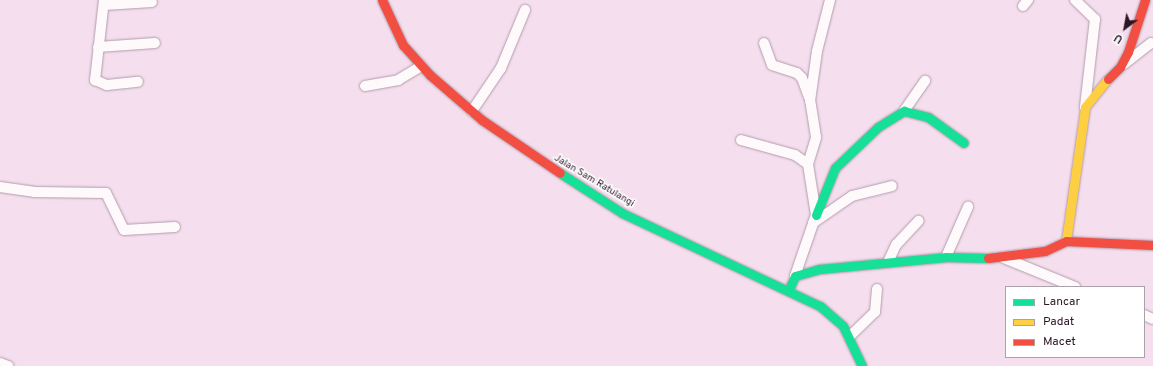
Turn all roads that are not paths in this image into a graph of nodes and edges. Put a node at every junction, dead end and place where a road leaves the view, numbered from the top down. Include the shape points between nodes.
1 (382, 0) edge
2 (830, 0) edge
3 (1145, 0) edge
4 (1079, 1) edge
5 (104, 2) edge
6 (152, 2) dead end
7 (525, 10) dead end
8 (155, 43) dead end
9 (764, 43) dead end
10 (1151, 43) dead end
11 (98, 46) junction
12 (421, 66) junction
13 (1120, 67) junction
14 (925, 80) dead end
15 (138, 82) dead end
16 (365, 86) dead end
17 (810, 101) junction
18 (1085, 107) junction
19 (472, 111) junction
20 (904, 111) junction
21 (741, 140) dead end
22 (964, 143) dead end
23 (808, 164) junction
24 (892, 186) dead end
25 (0, 187) edge
26 (968, 206) dead end
27 (814, 219) junction
28 (918, 221) dead end
29 (175, 227) dead end
30 (1066, 241) junction
31 (1153, 245) edge
32 (946, 257) junction
33 (1004, 258) junction
34 (888, 262) junction
35 (795, 276) junction
36 (1073, 286) edge
37 (789, 289) junction
38 (877, 289) dead end
39 (849, 337) junction
40 (0, 363) edge
41 (8, 366) edge
42 (862, 366) edge

1 - 12 street, Jalan Sam Ratulangi via 403,45
2 - 17 street via 817,51
3 - 13 street via 1132,44
4 - 18 street via 1095,19
5 - 6 street
5 - 11 street
7 - 19 street via 501,68
8 - 11 street
9 - 17 street via 772,65 788,69 802,78
10 - 13 street
11 - 15 street via 94,74 98,82 115,85
12 - 16 street via 398,80
12 - 19 street, Jalan Sam Ratulangi
13 - 18 street via 1100,86
14 - 20 street
17 - 23 street via 816,137
18 - 30 street
19 - 37 street, Jalan Sam Ratulangi via 520,148 622,213
20 - 22 street via 928,117
20 - 27 street via 878,127 835,168
21 - 23 street via 795,155
23 - 27 street
24 - 27 street via 852,196
25 - 29 street via 34,192 106,193 124,230
26 - 32 street
27 - 35 street
28 - 34 street via 896,245
30 - 31 street
30 - 33 street via 1045,251
32 - 33 street
32 - 34 street
33 - 36 street
34 - 35 street via 820,269
35 - 37 street
37 - 39 street, Jalan Sam Ratulangi via 833,315
38 - 39 street via 875,312
39 - 42 street, Jalan Sam Ratulangi
40 - 41 street

